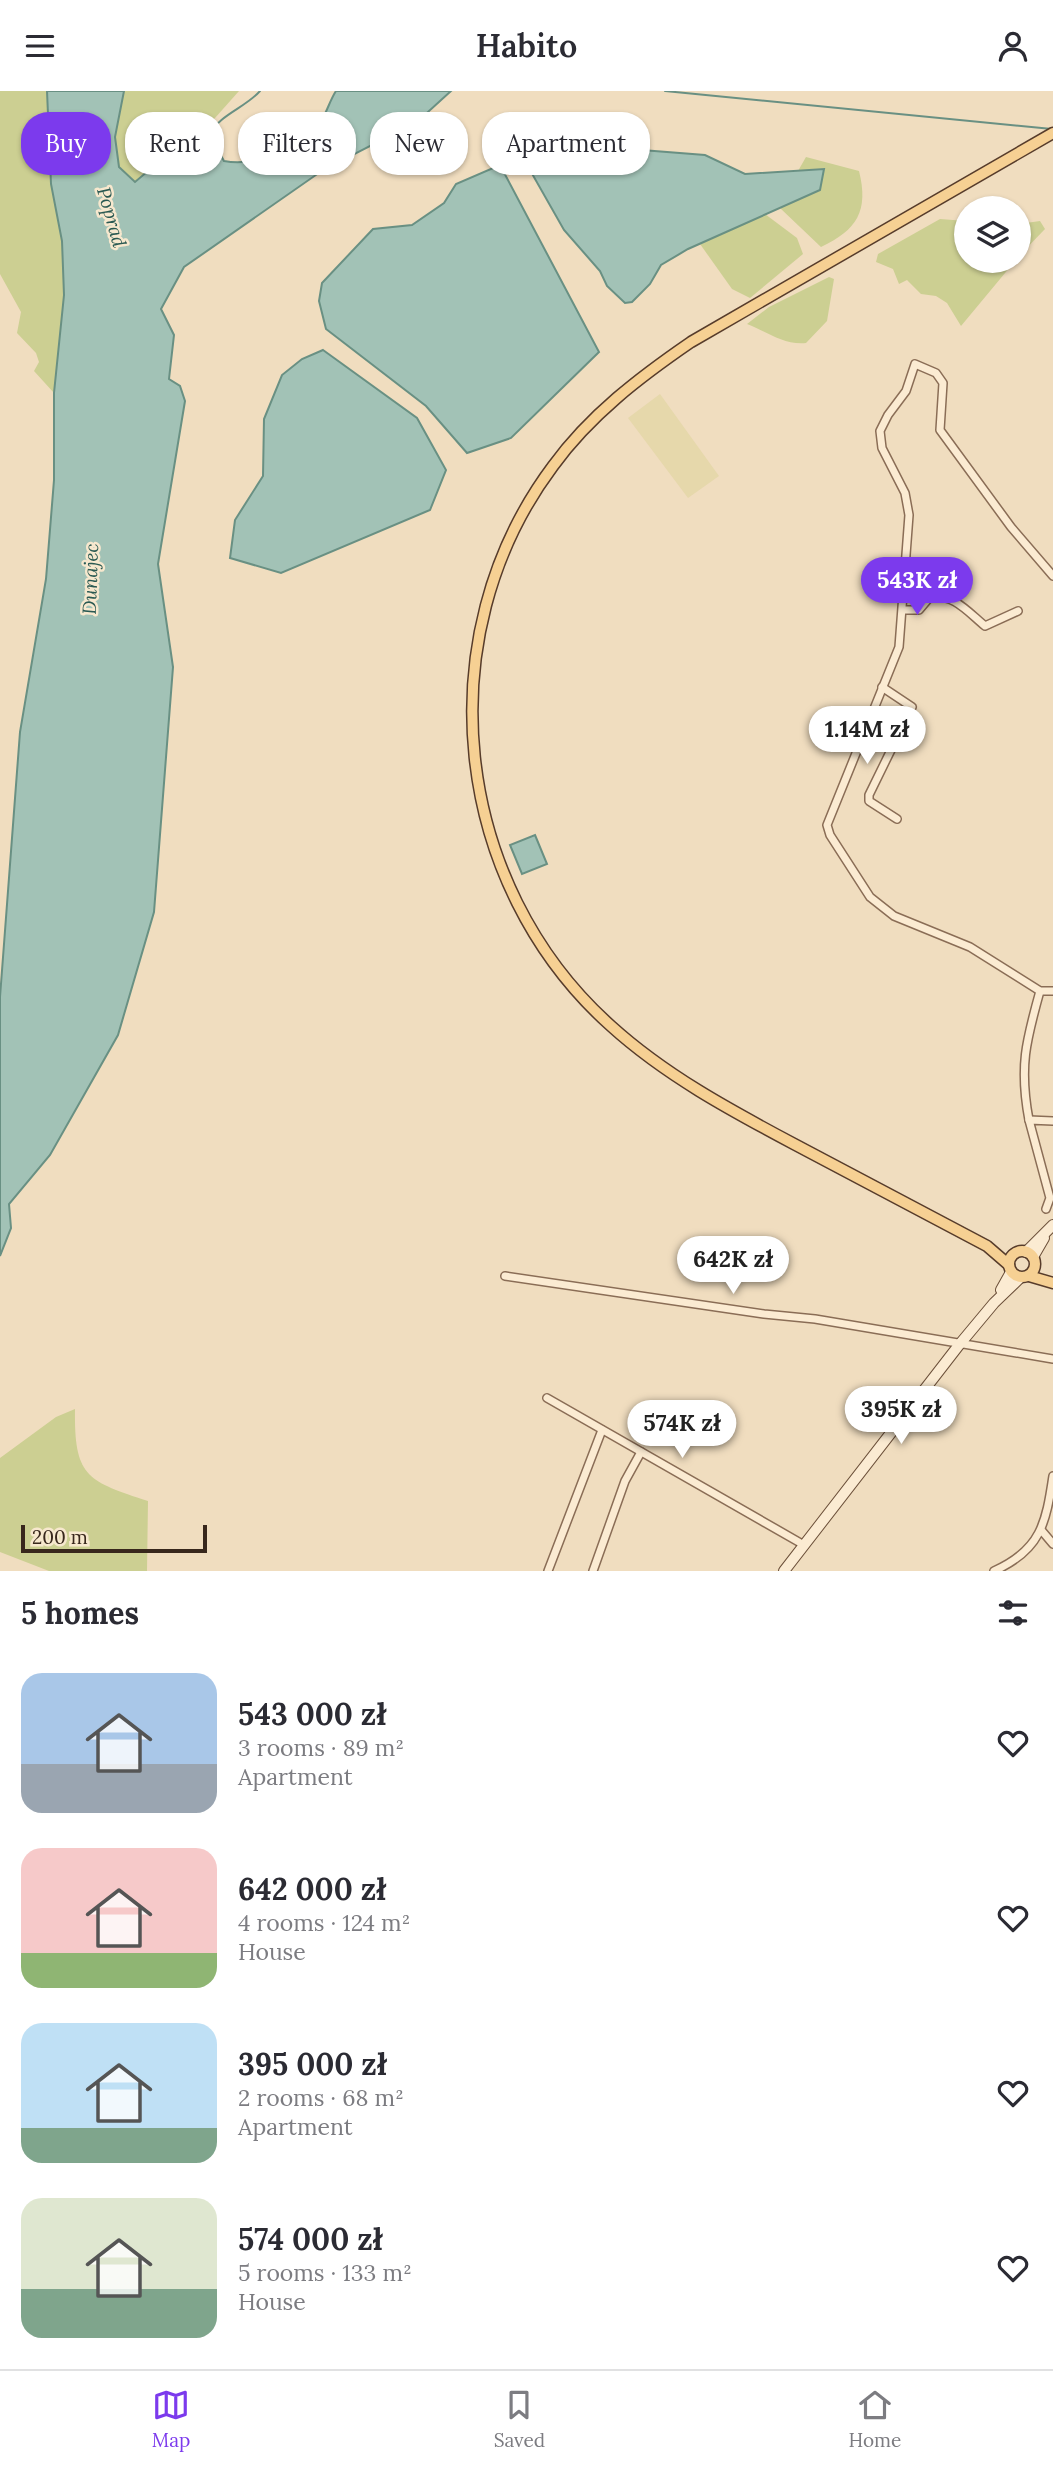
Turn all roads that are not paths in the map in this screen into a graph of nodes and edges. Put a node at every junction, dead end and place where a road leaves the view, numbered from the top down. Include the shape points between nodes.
1 (1053, 133) edge
2 (1053, 576) edge
3 (904, 610) junction
4 (1018, 611) dead end
5 (882, 687) junction
6 (897, 819) dead end
7 (1040, 991) junction
8 (1053, 991) edge
9 (1029, 1120) junction
10 (1053, 1121) edge
11 (1046, 1209) dead end
12 (1053, 1225) edge
13 (987, 1246) junction
14 (1014, 1254) junction
15 (1032, 1258) junction
16 (1017, 1272) junction
17 (505, 1276) dead end
18 (1053, 1282) edge
19 (959, 1345) junction
20 (1053, 1359) edge
21 (547, 1398) dead end
22 (602, 1430) junction
23 (640, 1452) junction
24 (1053, 1476) edge
25 (1042, 1531) junction
26 (1053, 1544) edge
27 (804, 1545) junction
28 (548, 1571) edge
29 (593, 1571) edge
30 (784, 1571) edge
31 (994, 1571) edge

1 - 13 main road via 714,327 635,382 584,428 552,466 512,534 485,605 471,699 477,786 498,862 539,942 586,1003 639,1049 707,1096
2 - 3 street via 940,430 943,383 936,373 915,364 906,391 880,431 882,448 905,493 909,515
3 - 4 street via 919,610 930,597 941,595 985,626
3 - 5 street via 899,647
5 - 6 street via 912,707 869,795 869,801
5 - 7 street via 827,825 830,835 870,897 894,916 970,947
7 - 8 street
7 - 9 street via 1025,1044 1022,1083
9 - 10 street
9 - 11 street via 1050,1198
12 - 15 street
13 - 14 main road
13 - 16 main road
14 - 15 main road
14 - 16 main road
15 - 16 main road
15 - 18 main road
16 - 18 main road
16 - 19 street
17 - 19 street via 815,1319
19 - 20 street
19 - 27 street
21 - 22 street
22 - 23 street
22 - 28 street
23 - 27 street
23 - 29 street
24 - 25 street
25 - 26 street
25 - 31 street via 1020,1557
27 - 30 street

